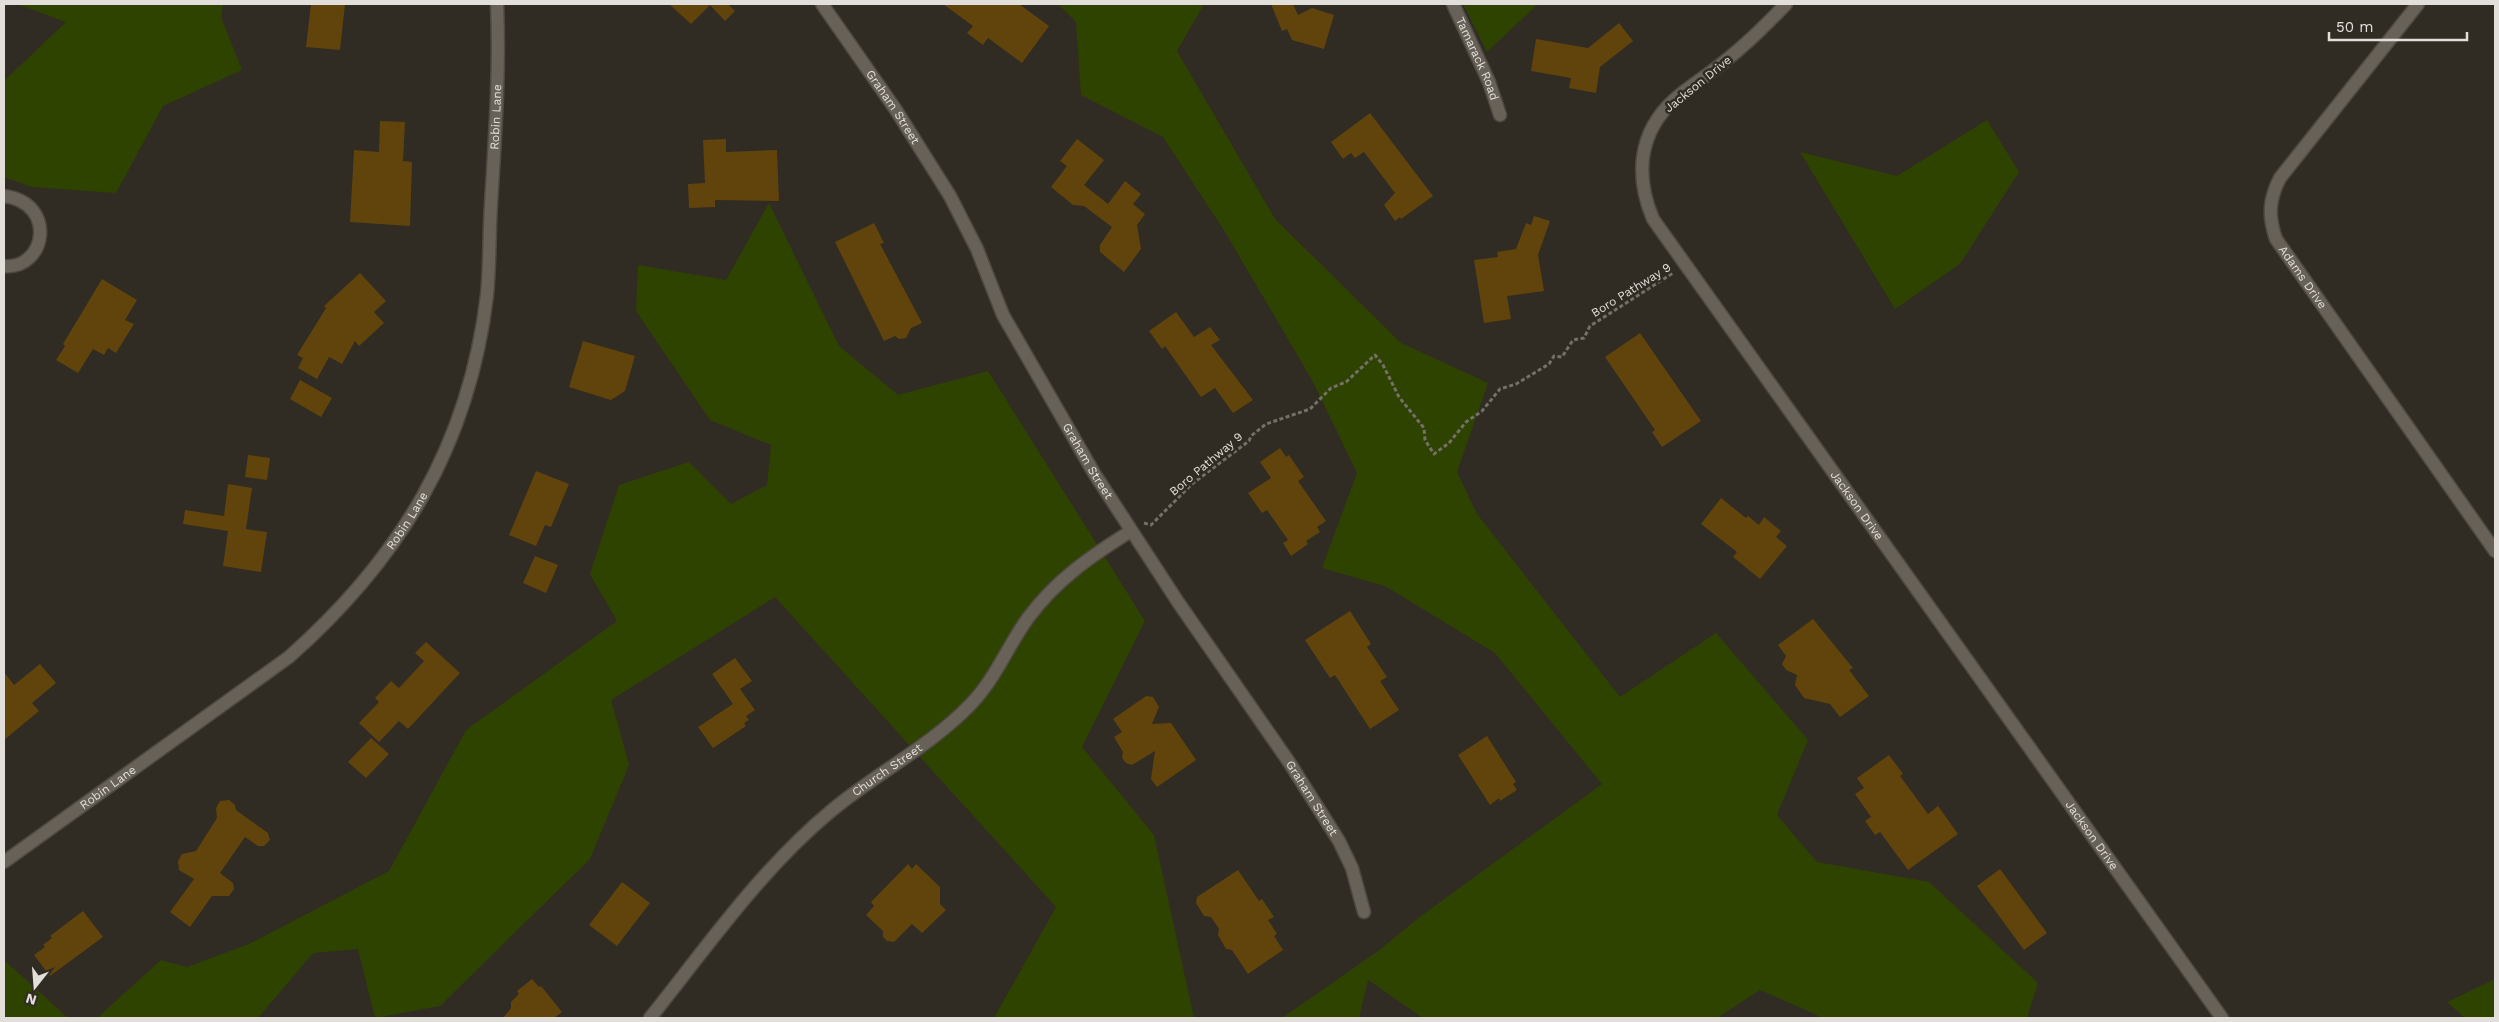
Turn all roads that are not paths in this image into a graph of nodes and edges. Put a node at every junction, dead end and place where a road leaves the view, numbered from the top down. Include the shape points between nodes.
1 (497, 4) edge
2 (822, 4) edge
3 (1453, 4) edge
4 (1786, 4) edge
5 (2418, 4) edge
6 (1500, 115) dead end
7 (4, 196) edge
8 (4, 266) edge
9 (1131, 532) junction
10 (2495, 551) edge
11 (4, 862) edge
12 (1364, 912) dead end
13 (650, 1018) edge
14 (2222, 1018) edge

1 - 11 street, Robin Lane via 490,255 480,340 454,430 412,515 357,591 289,657
2 - 9 street, Graham Street via 896,110 950,196 977,249 1008,323
3 - 6 street, Tamarack Road via 1489,82
4 - 14 street, Jackson Drive via 1726,61 1674,100 1659,116 1649,134 1642,163 1645,199 1654,219
5 - 10 street, Adams Drive via 2280,178 2272,192 2270,223 2276,239
7 - 8 street via 26,203 35,212 40,223 40,235 30,257 20,264
9 - 12 street, Graham Street via 1289,762 1339,841 1352,868
9 - 13 street, Church Street via 1083,560 1049,592 1027,619 990,682 942,731 831,811 794,844 760,880

